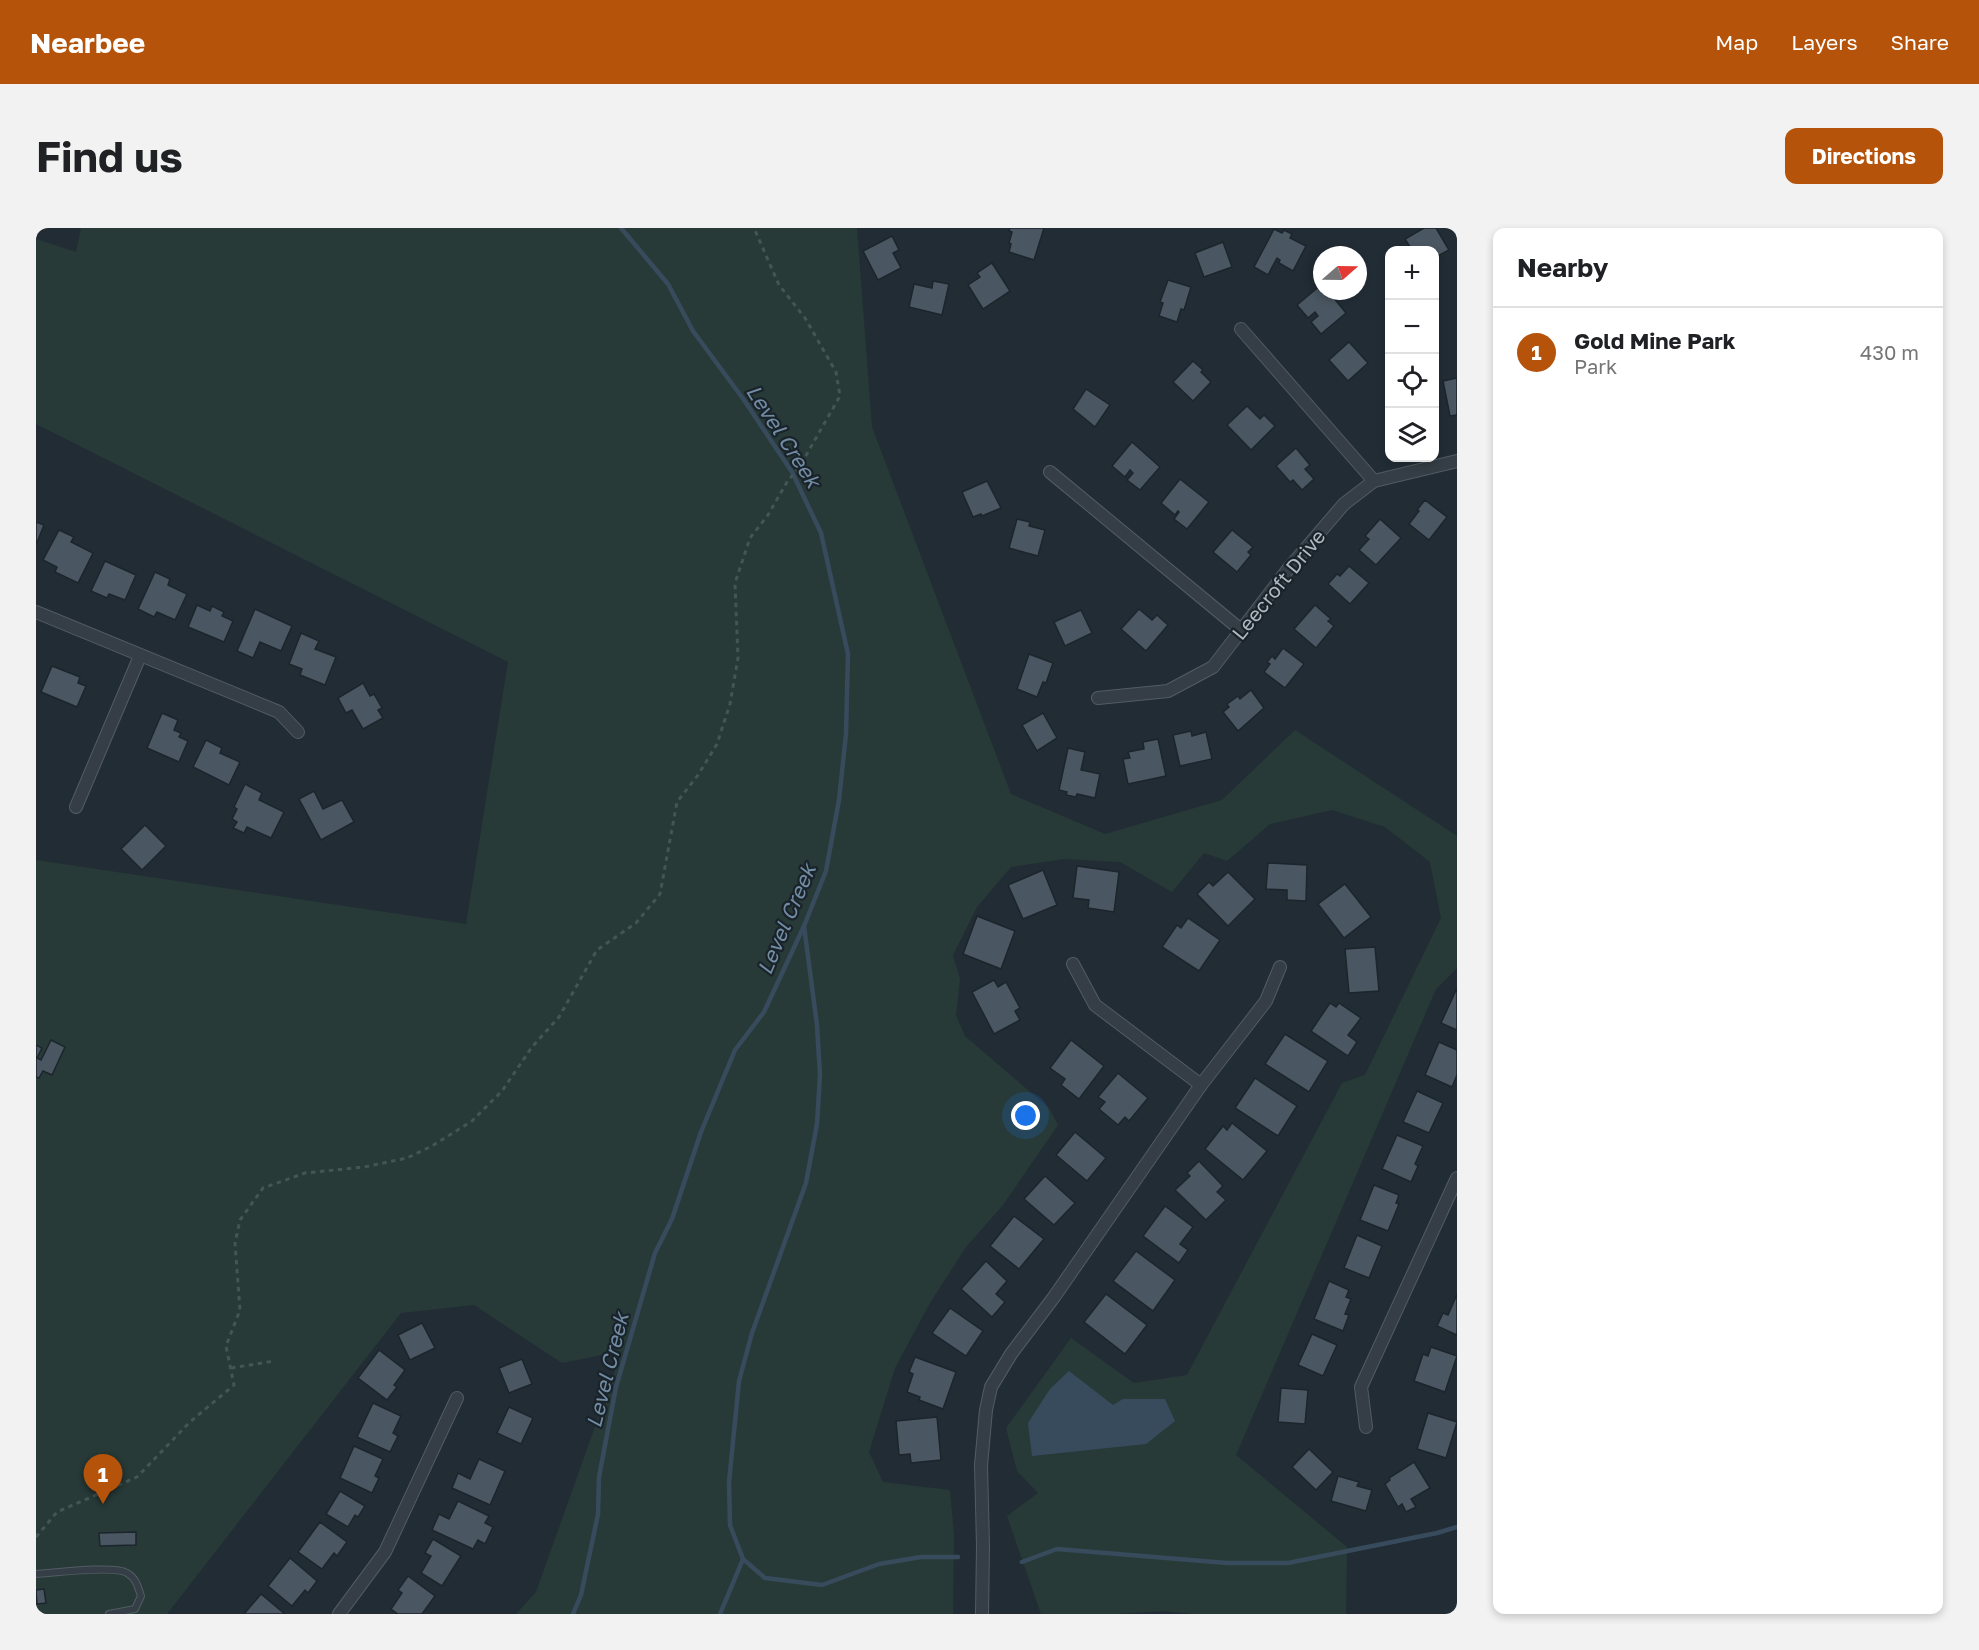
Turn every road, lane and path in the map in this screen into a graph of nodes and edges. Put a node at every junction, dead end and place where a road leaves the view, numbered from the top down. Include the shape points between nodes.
1 (754, 228) edge
2 (1241, 329) dead end
3 (1457, 461) edge
4 (1050, 472) dead end
5 (1374, 481) junction
6 (36, 612) edge
7 (1241, 630) junction
8 (140, 656) junction
9 (1098, 698) dead end
10 (298, 732) dead end
11 (76, 807) dead end
12 (1073, 964) dead end
13 (1280, 967) dead end
14 (1201, 1085) junction
15 (1457, 1178) edge
16 (275, 1361) dead end
17 (231, 1368) junction
18 (457, 1398) dead end
19 (1366, 1427) dead end
20 (36, 1537) edge
21 (36, 1574) edge
22 (109, 1614) edge
23 (339, 1614) edge
24 (982, 1614) edge

1 - 17 path via 779,285 806,318 836,372 840,396 800,466 750,538 735,583 738,658 730,704 717,744 677,802 660,894 636,923 597,950 560,1017 532,1047 502,1091 472,1121 407,1158 306,1173 262,1188 240,1220 235,1243 240,1310 226,1346
2 - 5 street
3 - 5 street, Leecroft Drive
4 - 7 street
5 - 7 street, Leecroft Drive via 1344,504
6 - 8 street
7 - 9 street, Leecroft Drive via 1213,667 1168,691
8 - 10 street via 279,712
8 - 11 street
12 - 14 street via 1095,1005
13 - 14 street via 1266,1001
14 - 24 street via 991,1387 981,1465
15 - 19 street via 1362,1387
16 - 17 path
17 - 20 path via 234,1385 190,1422 137,1477 57,1512
18 - 23 street via 385,1552
21 - 22 lane via 125,1571 136,1580 141,1596 135,1609

